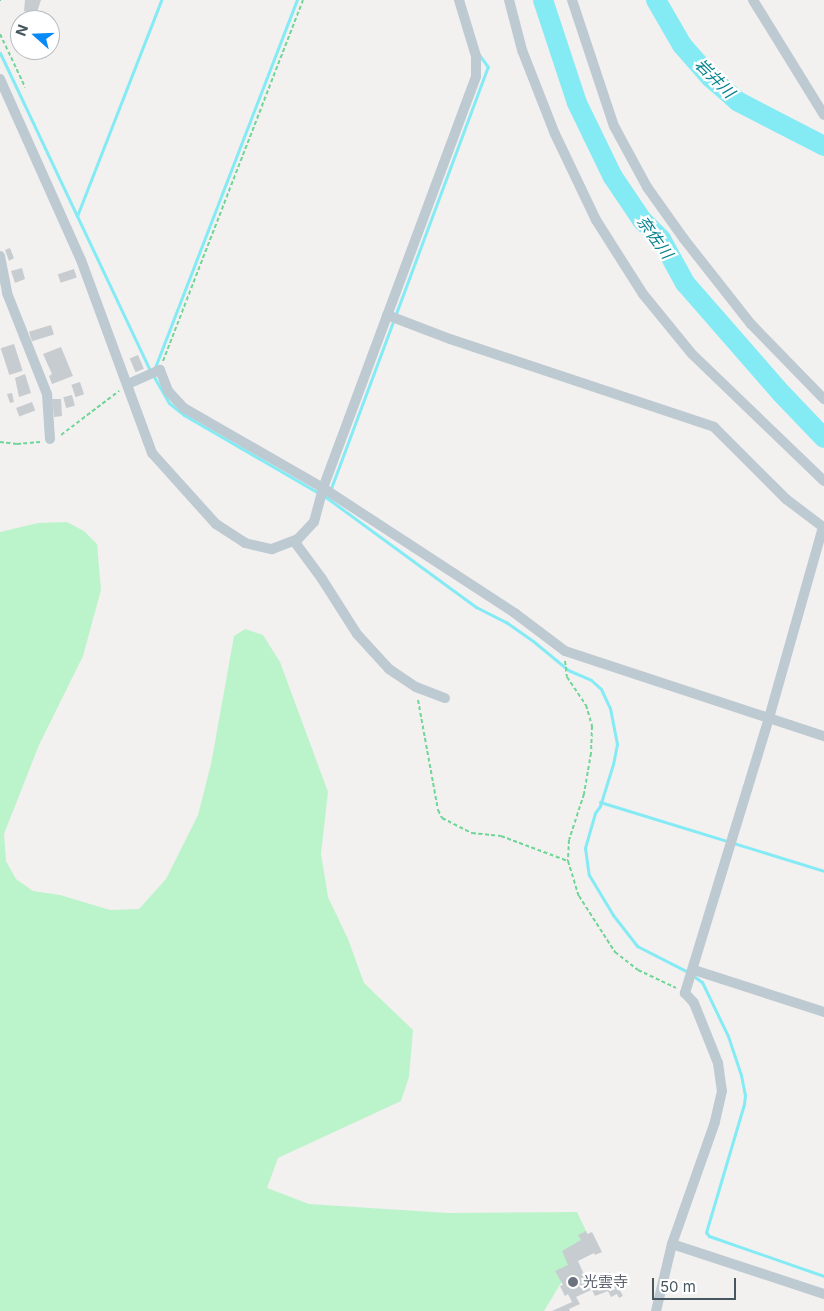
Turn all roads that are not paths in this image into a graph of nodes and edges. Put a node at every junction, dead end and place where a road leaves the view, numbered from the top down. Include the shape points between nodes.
1 (459, 0) edge
2 (509, 0) edge
3 (572, 0) edge
4 (753, 0) edge
5 (0, 79) edge
6 (824, 115) edge
7 (0, 256) edge
8 (387, 315) junction
9 (128, 384) junction
10 (824, 399) edge
11 (50, 439) road end
12 (824, 481) edge
13 (323, 488) junction
14 (294, 541) junction
15 (445, 698) dead end
16 (769, 718) junction
17 (824, 736) edge
18 (694, 970) junction
19 (824, 1012) edge
20 (672, 1244) junction
21 (824, 1294) edge
22 (656, 1311) edge

1 - 8 street via 476,56 476,76
2 - 12 street via 522,50 555,134 596,220 642,294 692,354
3 - 10 street via 614,126 647,187 746,318
4 - 6 street
5 - 9 street via 81,260
7 - 11 street via 6,293 47,394
8 - 13 street
8 - 16 street via 714,427 786,500 823,527
9 - 13 street via 160,370 168,391 184,408
9 - 14 street via 152,453 216,524 245,543 260,547 272,549
13 - 14 street via 314,522
13 - 16 street via 516,614 565,651
14 - 15 street via 357,634 389,669 416,687
16 - 17 street
16 - 18 street
18 - 19 street
18 - 20 street via 685,993 694,1003 718,1062 722,1090 715,1122
20 - 21 street
20 - 22 street

